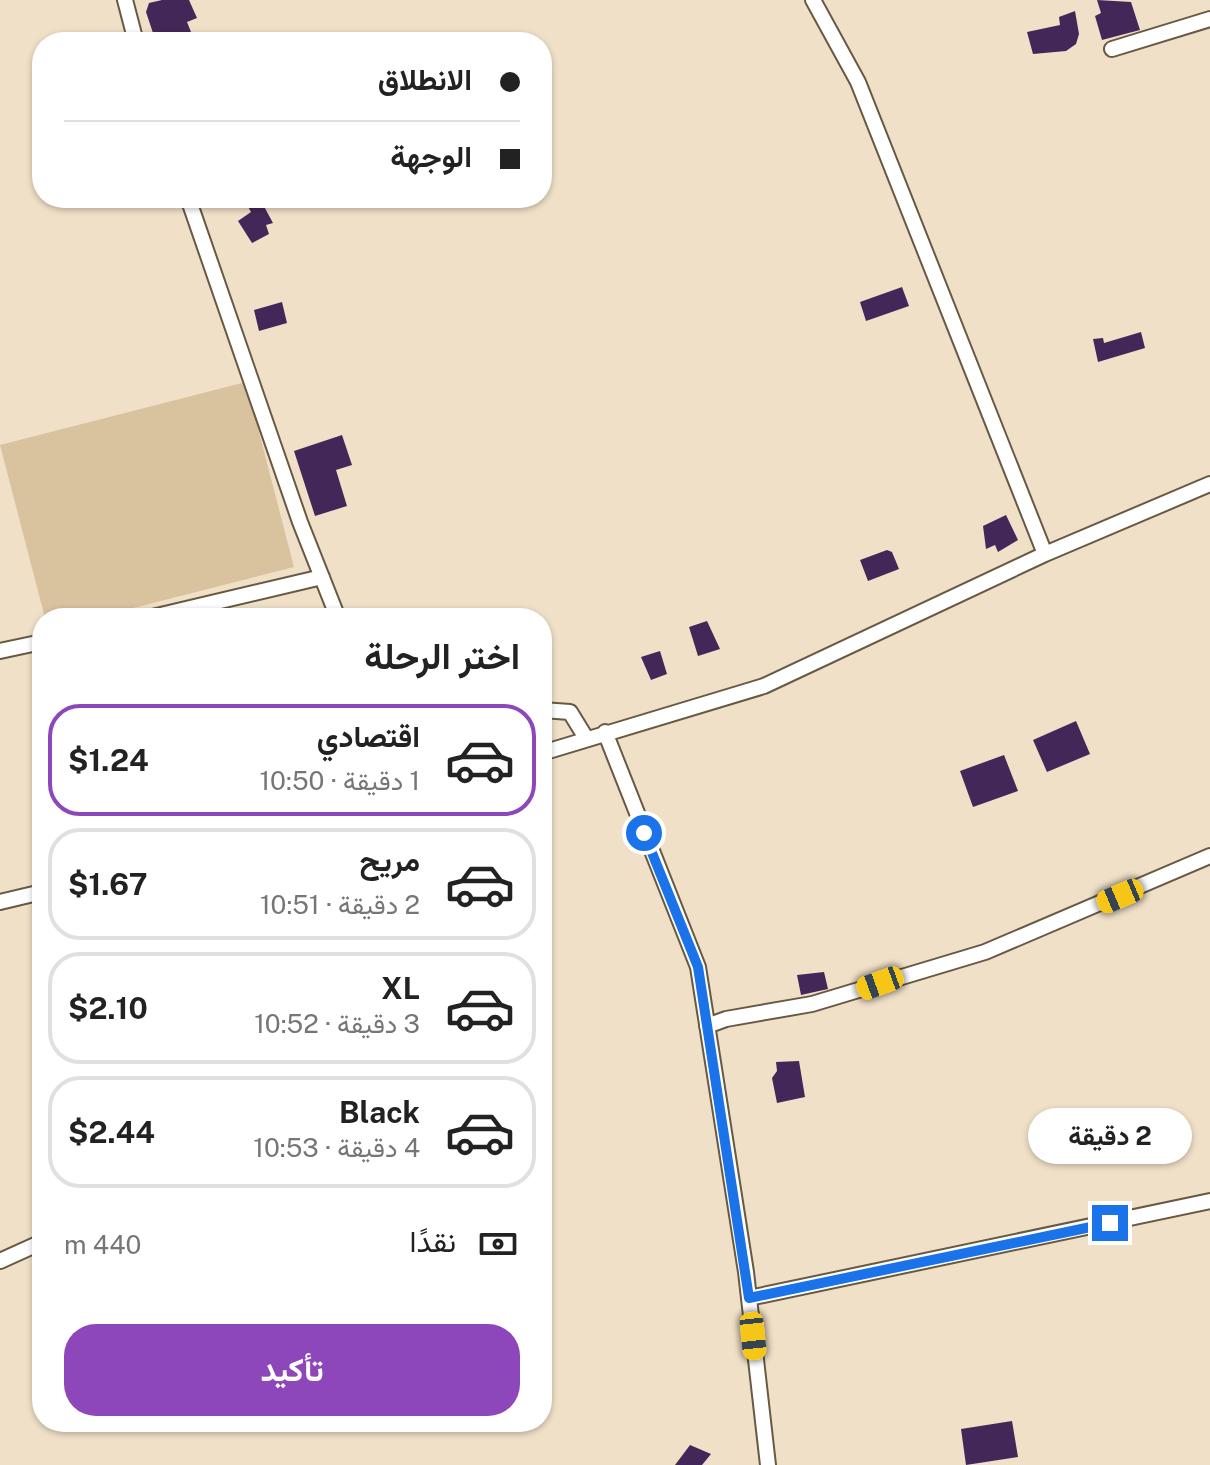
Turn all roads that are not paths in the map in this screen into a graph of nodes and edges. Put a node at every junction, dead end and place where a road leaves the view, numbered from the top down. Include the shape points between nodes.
1 (125, 0) edge
2 (813, 0) edge
3 (1210, 19) edge
4 (133, 32) edge
5 (1112, 49) dead end
6 (192, 208) edge
7 (1210, 484) edge
8 (1045, 554) junction
9 (322, 577) junction
10 (190, 608) edge
11 (334, 608) edge
12 (32, 644) edge
13 (0, 651) edge
14 (552, 711) edge
15 (605, 732) junction
16 (586, 738) junction
17 (552, 750) edge
18 (1210, 856) edge
19 (32, 894) edge
20 (0, 902) edge
21 (707, 1026) junction
22 (1210, 1201) edge
23 (32, 1247) edge
24 (0, 1261) edge
25 (749, 1298) junction
26 (768, 1465) edge

1 - 4 street
2 - 8 street via 858,82
3 - 5 street
6 - 9 street
7 - 8 street
8 - 15 street via 764,686
9 - 10 street
9 - 11 street
12 - 13 street
14 - 16 street via 570,712
15 - 16 street
15 - 21 street via 692,946
16 - 17 street
18 - 21 street via 985,952 812,1004
19 - 20 street
21 - 25 street
22 - 25 street
23 - 24 street
25 - 26 street

